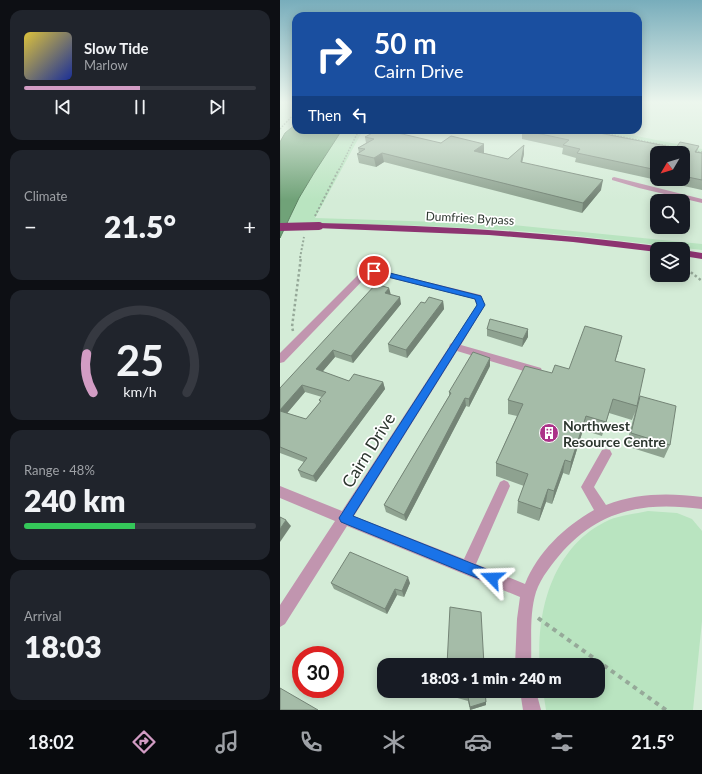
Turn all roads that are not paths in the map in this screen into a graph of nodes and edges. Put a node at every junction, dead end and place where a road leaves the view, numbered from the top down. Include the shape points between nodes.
1 (614, 179) dead end
2 (702, 201) edge
3 (280, 227) edge
4 (650, 248) edge
5 (690, 254) edge
6 (702, 256) edge
7 (453, 346) junction
8 (280, 359) edge
9 (548, 374) edge
10 (606, 454) dead end
11 (504, 486) dead end
12 (280, 492) edge
13 (702, 503) edge
14 (603, 512) junction
15 (345, 518) junction
16 (467, 568) junction
17 (529, 593) junction
18 (280, 619) edge
19 (523, 658) edge
20 (529, 698) edge
21 (532, 710) edge

1 - 2 street via 641,188
3 - 4 highway, Dumfries Bypass, bridge via 468,230
5 - 6 highway
7 - 8 street, Cairn Drive via 481,305 478,297 374,271 364,274
7 - 9 street
7 - 15 street, Cairn Drive
10 - 14 street via 587,487
11 - 16 street
12 - 15 street
13 - 14 street via 660,499 634,502
14 - 17 street via 583,523 560,543 548,557
15 - 16 street
15 - 18 street, Cairn Drive
16 - 17 street
17 - 19 street
20 - 21 street

